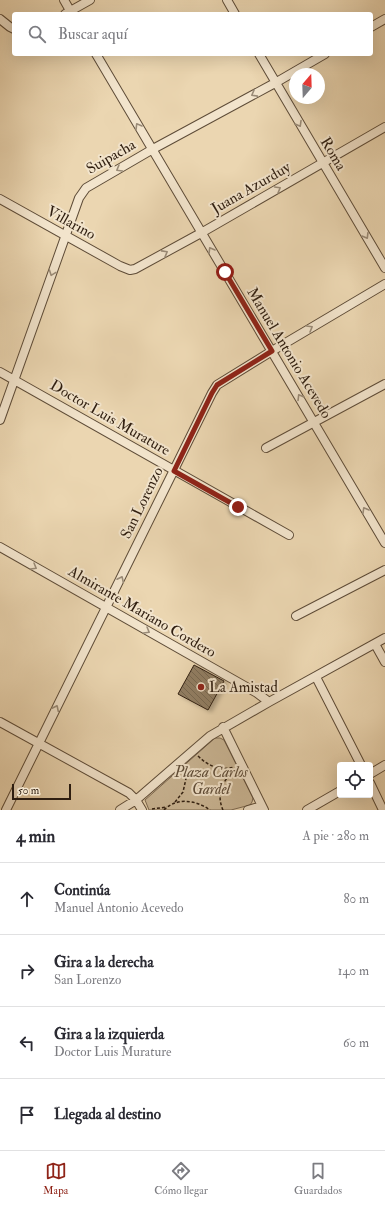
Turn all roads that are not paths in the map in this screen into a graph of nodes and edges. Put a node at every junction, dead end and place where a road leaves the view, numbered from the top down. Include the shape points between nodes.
1 (64, 0) edge
2 (90, 0) edge
3 (227, 0) edge
4 (69, 12) edge
5 (71, 12) edge
6 (234, 12) edge
7 (385, 19) edge
8 (0, 22) edge
9 (373, 26) edge
10 (12, 28) edge
11 (97, 56) edge
12 (260, 56) edge
13 (322, 56) edge
14 (275, 83) junction
15 (385, 127) edge
16 (153, 149) junction
17 (322, 163) junction
18 (0, 199) edge
19 (201, 233) junction
20 (66, 236) junction
21 (385, 268) edge
22 (130, 270) joint
23 (385, 284) edge
24 (272, 351) junction
25 (0, 372) edge
26 (14, 380) junction
27 (385, 384) edge
28 (0, 420) edge
29 (314, 422) junction
30 (266, 448) dead end
31 (174, 471) junction
32 (289, 535) dead end
33 (385, 543) edge
34 (0, 547) edge
35 (385, 570) edge
36 (106, 608) junction
37 (296, 616) dead end
38 (385, 638) edge
39 (375, 644) junction
40 (385, 662) edge
41 (316, 677) junction
42 (269, 702) junction
43 (0, 722) edge
44 (223, 728) junction
45 (39, 743) junction
46 (359, 762) edge
47 (385, 766) edge
48 (373, 772) edge
49 (373, 789) edge
50 (337, 793) edge
51 (136, 800) junction
52 (263, 808) edge
53 (6, 810) edge
54 (120, 810) edge
55 (142, 810) edge
56 (248, 810) edge
57 (307, 810) edge
58 (384, 810) edge

1 - 4 street
2 - 5 street
3 - 6 street
7 - 9 street
8 - 10 street
16 -> 11 street, Manuel Antonio Acevedo
12 - 14 street, Roma
13 - 14 street, Suipacha
14 -> 16 street, Suipacha
14 -> 17 street, Roma
15 - 17 street, Juana Azurduy
16 - 19 street, Manuel Antonio Acevedo
16 -> 20 street, Suipacha via 86,188 79,198
19 -> 17 street, Juana Azurduy
17 -> 21 street, Roma
18 - 20 street, Villarino
22 -> 19 street, Juana Azurduy
24 -> 19 street, Manuel Antonio Acevedo
20 - 22 street, Villarino
20 -> 26 street, Suipacha
24 -> 23 street, San Lorenzo
29 -> 24 street, Manuel Antonio Acevedo
24 - 31 street, San Lorenzo via 217,385
25 - 26 street, Doctor Luis Murature
26 - 28 street, Suipacha
26 - 31 street, Doctor Luis Murature
27 - 29 street
29 - 30 street
33 -> 29 street, Manuel Antonio Acevedo
31 - 32 street, Doctor Luis Murature
36 -> 31 street, San Lorenzo
34 -> 36 street, Almirante Mariano Cordero
35 - 37 street
36 -> 42 street, Almirante Mariano Cordero
45 -> 36 street, San Lorenzo
38 - 39 street
39 - 40 street
39 - 41 street
41 - 42 street
41 - 46 street
42 - 44 street
43 - 45 street
44 - 51 street via 203,741
44 - 52 street
45 - 51 street via 129,793
45 - 53 street, San Lorenzo
47 - 48 street
49 - 58 street
50 - 57 street
51 - 54 street
51 - 55 street
52 - 56 street

